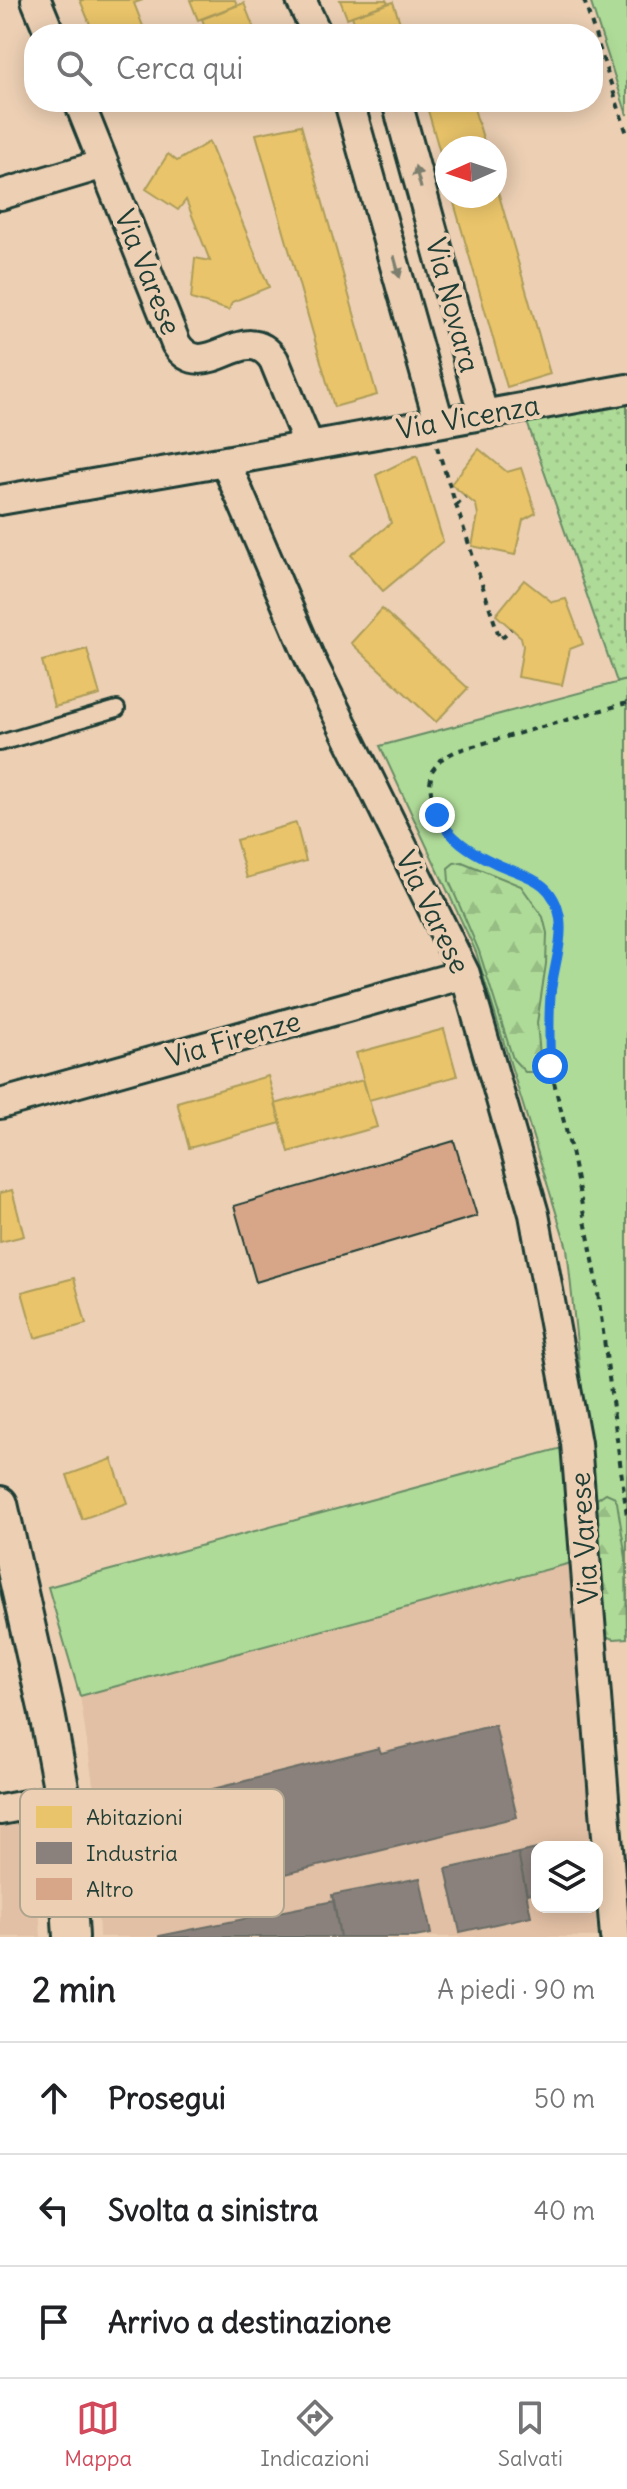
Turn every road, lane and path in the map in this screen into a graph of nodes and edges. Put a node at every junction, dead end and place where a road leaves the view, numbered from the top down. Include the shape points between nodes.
1 (36, 0) edge
2 (301, 0) edge
3 (584, 0) edge
4 (46, 24) edge
5 (312, 24) edge
6 (592, 24) edge
7 (603, 59) edge
8 (83, 112) edge
9 (353, 112) edge
10 (398, 112) edge
11 (627, 134) edge
12 (104, 164) junction
13 (0, 195) edge
14 (627, 389) edge
15 (483, 414) junction
16 (434, 423) junction
17 (309, 446) junction
18 (225, 461) junction
19 (627, 465) edge
20 (627, 472) edge
21 (465, 497) dead end
22 (0, 500) edge
23 (456, 506) junction
24 (511, 629) dead end
25 (627, 703) edge
26 (117, 709) dead end
27 (0, 743) edge
28 (465, 974) junction
29 (0, 1104) edge
30 (0, 1504) edge
31 (627, 1516) edge
32 (61, 1789) edge
33 (20, 1806) edge
34 (0, 1810) edge
35 (70, 1917) edge
36 (71, 1937) edge
37 (615, 1937) edge

1 - 4 street
2 - 5 street
3 - 6 path
7 - 11 path
8 - 12 street, Via Varese
9 -> 16 street, Via Novara
15 -> 10 street, Via Novara
12 - 13 street
12 - 17 street, Via Varese via 176,344 200,360 250,344 268,352
14 - 15 street, Via Vicenza
15 - 16 street, Via Vicenza
16 - 17 street, Via Vicenza
16 - 23 path
17 - 18 street
18 - 22 street
18 - 28 street, Via Varese via 311,661
19 - 20 path
21 - 23 path
23 - 24 path via 500,639
25 - 31 path via 456,751 440,760 430,784 437,815 452,837 497,864 527,874 557,904 561,938 551,992 550,1066 595,1270
26 - 27 lane
28 - 29 street, Via Firenze
28 - 37 street, Via Varese via 534,1214 576,1443
30 - 32 street
33 - 34 street
35 - 36 street

